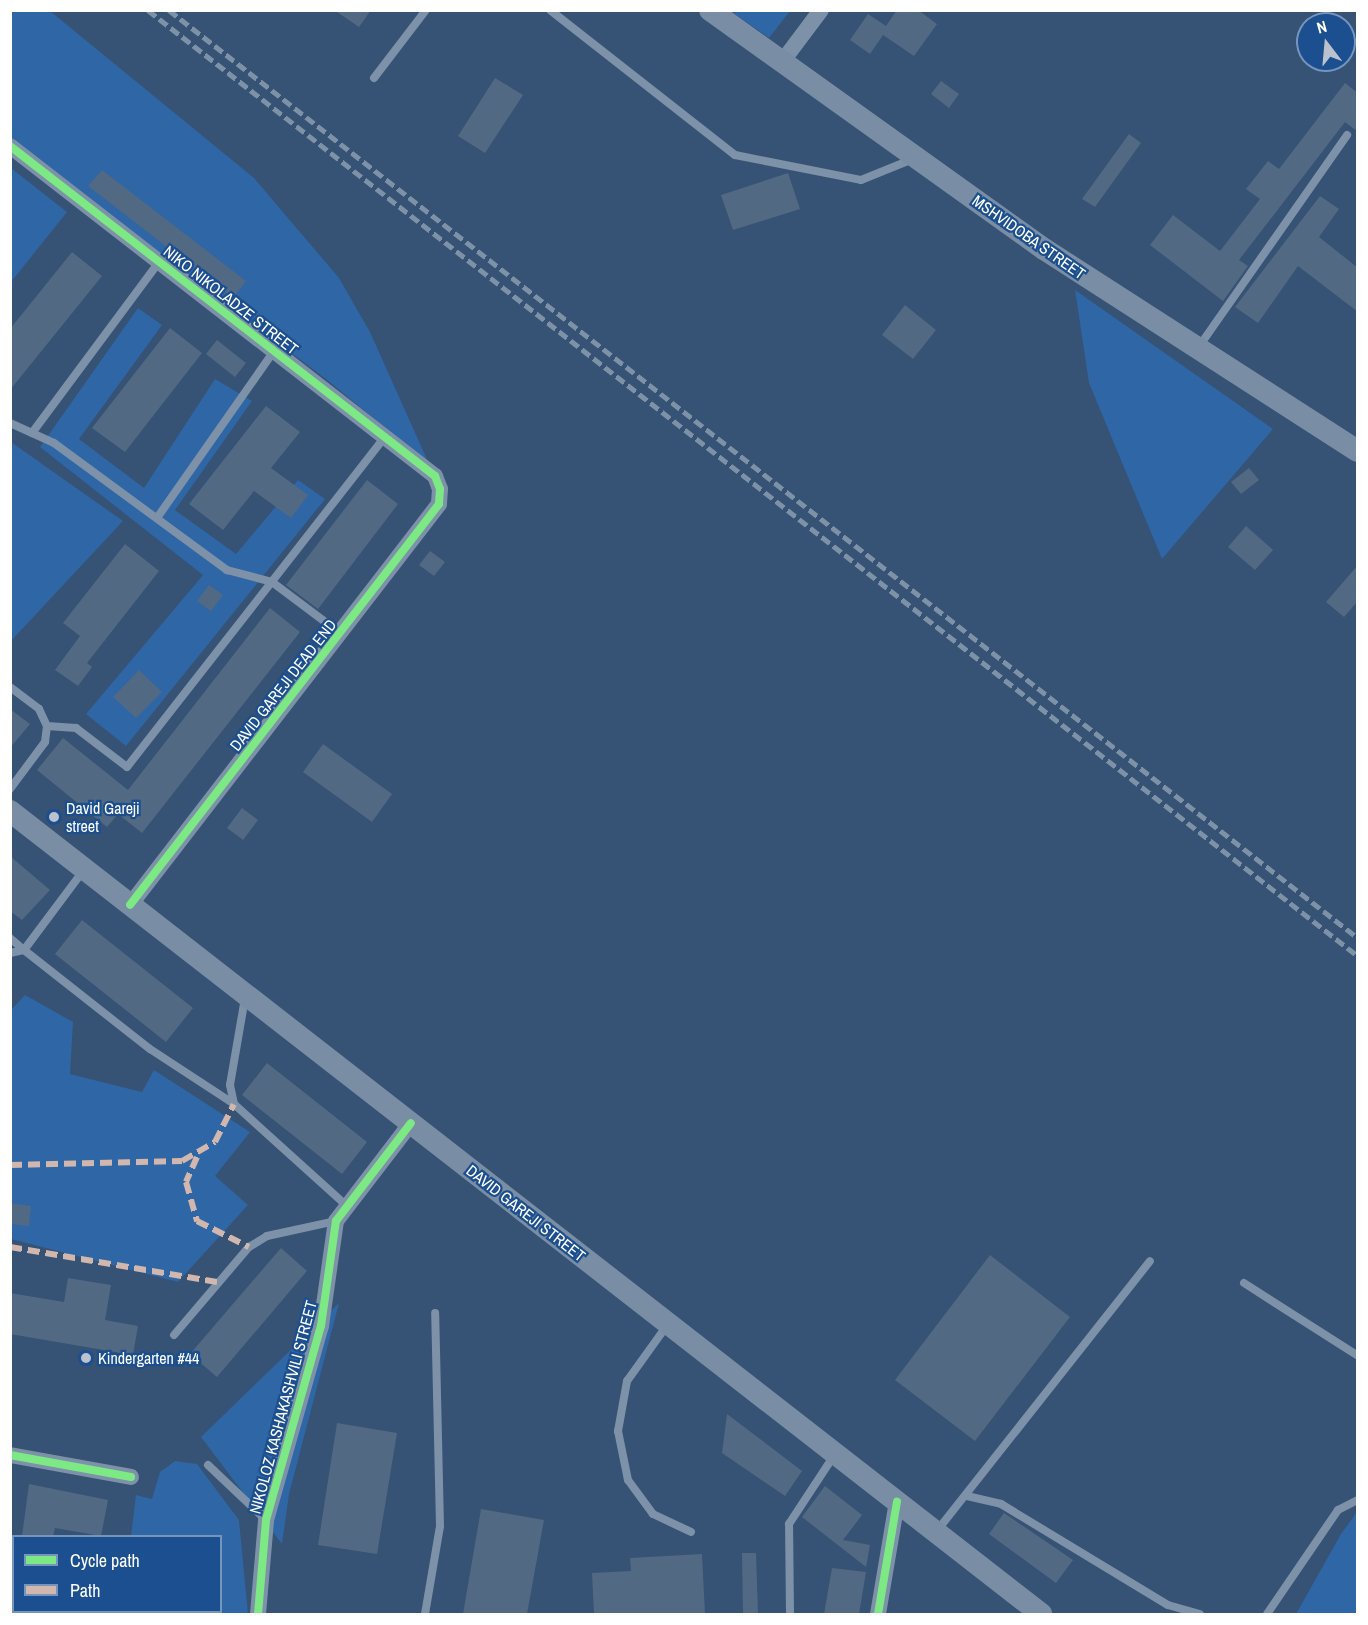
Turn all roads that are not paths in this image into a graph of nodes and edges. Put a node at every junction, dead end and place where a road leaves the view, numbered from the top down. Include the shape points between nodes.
1 (426, 10) edge
2 (550, 10) edge
3 (710, 10) edge
4 (821, 10) edge
5 (782, 62) junction
6 (374, 78) dead end
7 (1347, 135) dead end
8 (10, 146) edge
9 (916, 157) junction
10 (159, 262) junction
11 (1198, 349) junction
12 (274, 351) junction
13 (10, 423) edge
14 (32, 433) junction
15 (385, 437) junction
16 (1358, 450) edge
17 (435, 476) joint
18 (157, 518) junction
19 (272, 582) junction
20 (340, 633) junction
21 (10, 687) edge
22 (47, 726) junction
23 (10, 789) edge
24 (10, 811) edge
25 (84, 869) junction
26 (130, 905) junction
27 (10, 938) edge
28 (24, 950) junction
29 (10, 953) edge
30 (245, 994) junction
31 (234, 1104) junction
32 (411, 1123) junction
33 (347, 1206) junction
34 (336, 1221) junction
35 (1150, 1261) dead end
36 (1244, 1283) dead end
37 (435, 1313) dead end
38 (668, 1324) junction
39 (174, 1335) dead end
40 (1358, 1356) edge
41 (835, 1454) junction
42 (11, 1456) edge
43 (208, 1465) dead end
44 (131, 1477) dead end
45 (967, 1496) junction
46 (1358, 1500) edge
47 (897, 1502) junction
48 (266, 1520) junction
49 (691, 1532) dead end
50 (935, 1532) junction
51 (258, 1614) edge
52 (425, 1614) edge
53 (790, 1614) edge
54 (878, 1614) edge
55 (1041, 1614) edge
56 (1200, 1614) edge
57 (1267, 1614) edge

1 - 6 lane
2 - 9 lane via 735,155 861,180
3 - 5 main road, MSHVIDOBA STREET
4 - 5 street
5 - 9 main road, MSHVIDOBA STREET
7 - 11 lane
8 - 10 street, NIKO NIKOLADZE STREET
9 - 11 main road, MSHVIDOBA STREET
10 - 12 street, NIKO NIKOLADZE STREET
10 - 14 lane
11 - 16 main road, MSHVIDOBA STREET
12 - 15 street, NIKO NIKOLADZE STREET
12 - 18 lane
13 - 14 lane
14 - 18 lane via 54,443
15 - 17 street, NIKO NIKOLADZE STREET
15 - 19 lane
17 - 20 street, DAVID GAREJI DEAD END via 439,504
18 - 19 lane via 227,570
19 - 20 lane
19 - 22 lane via 127,767 76,728
20 - 26 street, DAVID GAREJI DEAD END
21 - 22 lane via 39,709
22 - 23 lane via 45,742
24 - 25 main road, DAVID GAREJI STREET
25 - 26 main road, DAVID GAREJI STREET
25 - 28 lane
26 - 30 main road, DAVID GAREJI STREET
27 - 28 lane
28 - 29 lane
28 - 31 lane via 150,1049
30 - 31 lane via 230,1085
30 - 32 main road, DAVID GAREJI STREET
31 - 33 lane
32 - 33 street, NIKOLOZ KASHAKASHVILI STREET
32 - 38 main road, DAVID GAREJI STREET
33 - 34 street, NIKOLOZ KASHAKASHVILI STREET
34 - 39 lane via 267,1236 249,1247
34 - 48 street, NIKOLOZ KASHAKASHVILI STREET via 321,1326
35 - 45 lane
36 - 40 lane
37 - 52 lane via 440,1526
38 - 41 main road, DAVID GAREJI STREET
38 - 49 lane via 627,1381 618,1431 628,1480 653,1514
41 - 47 main road, DAVID GAREJI STREET
41 - 53 lane via 789,1524
42 - 44 street
43 - 48 lane
45 - 50 lane
45 - 56 lane via 1001,1504 1168,1605
46 - 57 lane via 1338,1510
47 - 50 main road, DAVID GAREJI STREET
47 - 54 street
48 - 51 street, NIKOLOZ KASHAKASHVILI STREET
50 - 55 main road, DAVID GAREJI STREET

